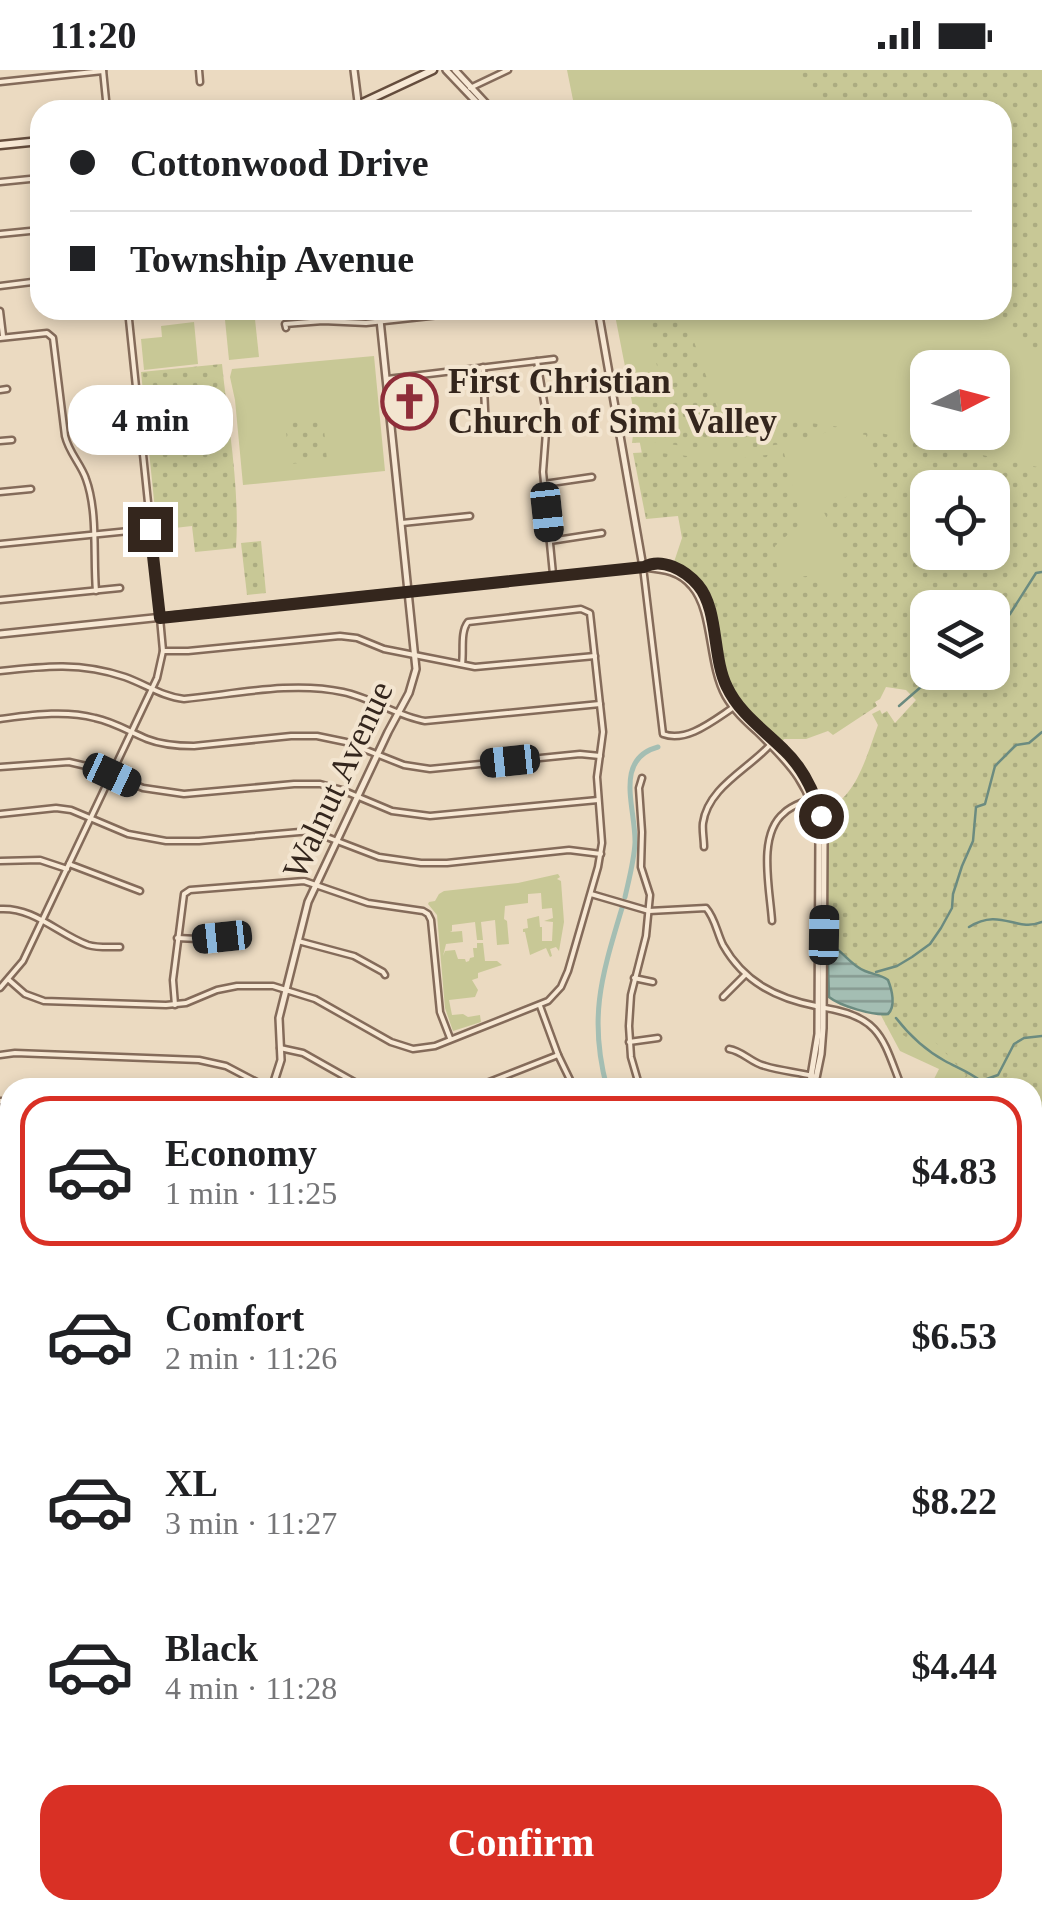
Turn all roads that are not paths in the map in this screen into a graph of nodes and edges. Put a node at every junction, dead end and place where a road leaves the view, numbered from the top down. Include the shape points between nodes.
1 (199, 70) edge
2 (354, 70) edge
3 (433, 70) edge
4 (446, 70) edge
5 (455, 70) edge
6 (508, 70) edge
7 (103, 71) edge
8 (0, 82) edge
9 (200, 82) dead end
10 (468, 89) junction
11 (106, 100) edge
12 (357, 100) edge
13 (372, 100) edge
14 (476, 100) edge
15 (481, 100) edge
16 (30, 142) edge
17 (0, 145) edge
18 (30, 179) edge
19 (0, 182) edge
20 (30, 231) edge
21 (0, 234) edge
22 (30, 283) edge
23 (0, 286) edge
24 (0, 311) edge
25 (129, 320) edge
26 (390, 320) edge
27 (600, 320) edge
28 (381, 321) junction
29 (286, 328) dead end
30 (1, 338) edge
31 (554, 359) dead end
32 (537, 361) junction
33 (482, 366) junction
34 (386, 380) junction
35 (138, 408) junction
36 (106, 412) dead end
37 (486, 430) dead end
38 (12, 440) dead end
39 (0, 441) edge
40 (592, 477) dead end
41 (544, 484) junction
42 (31, 489) dead end
43 (0, 492) edge
44 (470, 516) dead end
45 (402, 524) junction
46 (162, 528) dead end
47 (150, 529) junction
48 (602, 533) dead end
49 (94, 534) junction
50 (550, 541) junction
51 (0, 544) edge
52 (644, 567) junction
53 (554, 576) junction
54 (120, 588) dead end
55 (96, 591) junction
56 (409, 592) junction
57 (0, 600) edge
58 (160, 618) junction
59 (0, 634) edge
60 (163, 651) junction
61 (415, 654) junction
62 (596, 656) junction
63 (462, 664) junction
64 (0, 670) edge
65 (152, 688) junction
66 (600, 704) junction
67 (735, 705) junction
68 (398, 712) junction
69 (0, 718) edge
70 (132, 732) junction
71 (772, 742) junction
72 (377, 754) junction
73 (600, 756) junction
74 (0, 767) edge
75 (112, 775) junction
76 (642, 778) dead end
77 (357, 797) junction
78 (813, 798) junction
79 (599, 800) junction
80 (0, 814) edge
81 (91, 818) junction
82 (337, 840) junction
83 (704, 847) dead end
84 (601, 854) junction
85 (0, 862) edge
86 (68, 866) junction
87 (316, 884) junction
88 (140, 891) dead end
89 (590, 894) junction
90 (0, 909) edge
91 (649, 910) junction
92 (42, 920) junction
93 (772, 921) dead end
94 (247, 934) dead end
95 (178, 938) junction
96 (298, 941) junction
97 (120, 947) dead end
98 (385, 975) dead end
99 (746, 975) junction
100 (634, 978) junction
101 (9, 980) junction
102 (653, 982) dead end
103 (0, 988) edge
104 (286, 988) junction
105 (723, 997) dead end
106 (175, 1005) junction
107 (540, 1006) junction
108 (820, 1007) junction
109 (658, 1038) dead end
110 (450, 1040) junction
111 (629, 1042) junction
112 (280, 1048) junction
113 (729, 1048) dead end
114 (0, 1055) edge
115 (558, 1055) junction
116 (814, 1076) joint
117 (250, 1078) edge
118 (275, 1078) edge
119 (348, 1078) edge
120 (499, 1078) edge
121 (569, 1078) edge
122 (638, 1078) edge
123 (898, 1078) edge

1 - 9 street
2 - 12 street
3 - 13 main road
4 - 10 street
5 - 10 street
6 - 10 street
7 - 8 street
7 - 11 street
10 - 14 street
10 - 15 street
16 - 17 main road
18 - 19 street
20 - 21 street
22 - 23 street
24 - 30 street
25 - 35 street
26 - 28 street
27 - 52 street
28 - 29 street
28 - 34 street, Walnut Avenue
30 - 49 street via 53,338 64,436 87,481
31 - 32 street
32 - 33 street
32 - 41 street via 547,419
33 - 34 street
33 - 37 street
34 - 45 street, Walnut Avenue
35 - 36 street
35 - 47 street
38 - 39 street
40 - 41 street
41 - 50 street
42 - 43 street
44 - 45 street
45 - 56 street, Walnut Avenue
46 - 47 street
47 - 49 street
47 - 58 street
48 - 50 street
49 - 51 street
49 - 55 street
50 - 53 street
52 - 53 street
52 - 67 street via 674,572 699,594 716,672
52 - 67 street via 661,731 674,737 702,728
53 - 56 street
54 - 55 street
55 - 57 street
56 - 58 street
56 - 61 street, Walnut Avenue
58 - 59 street
58 - 60 street
60 - 61 street via 340,636
60 - 65 street
61 - 63 street
61 - 68 street, Walnut Avenue via 413,682
62 - 63 street
62 - 63 street via 586,610 468,622
62 - 66 street
64 - 65 street via 70,666
65 - 68 street via 178,699 322,689
65 - 70 street
66 - 68 street via 434,721
66 - 73 street
67 - 71 street
68 - 72 street, Walnut Avenue
69 - 70 street via 73,714
70 - 72 street via 194,746 317,736
70 - 75 street
71 - 78 street
71 - 83 street via 712,801 703,822
72 - 73 street via 430,769
72 - 77 street, Walnut Avenue
73 - 79 street
74 - 75 street via 69,762
75 - 77 street via 172,793 306,783
75 - 81 street
76 - 91 street via 640,859
77 - 79 street via 430,816
77 - 82 street, Walnut Avenue
78 - 93 street via 780,815 769,836
78 - 108 street
79 - 84 street
80 - 81 street via 62,808
81 - 82 street via 166,841 303,830
81 - 86 street
82 - 84 street via 378,857 421,864 569,850
82 - 87 street, Walnut Avenue
84 - 89 street
85 - 86 street
86 - 88 street
86 - 92 street
87 - 95 street via 292,880 186,892
87 - 96 street, Walnut Avenue
87 - 110 street via 368,903 427,913
89 - 91 street
89 - 107 street via 565,979
90 - 92 street
91 - 99 street via 706,908
91 - 100 street
92 - 97 street via 84,943
92 - 101 street
94 - 95 street
95 - 106 street
96 - 98 street via 354,956
96 - 104 street, Walnut Avenue
99 - 105 street
99 - 108 street via 782,998
100 - 102 street
100 - 111 street
101 - 103 street
101 - 106 street via 44,1001
104 - 106 street via 237,986
104 - 110 street via 401,1046
104 - 112 street, Walnut Avenue
107 - 110 street
107 - 115 street
108 - 116 street
108 - 123 street via 855,1014 874,1028
109 - 111 street
111 - 122 street
112 - 118 street, Walnut Avenue
112 - 119 street via 303,1052
113 - 116 street via 765,1066
114 - 117 street via 200,1060
115 - 120 street
115 - 121 street

